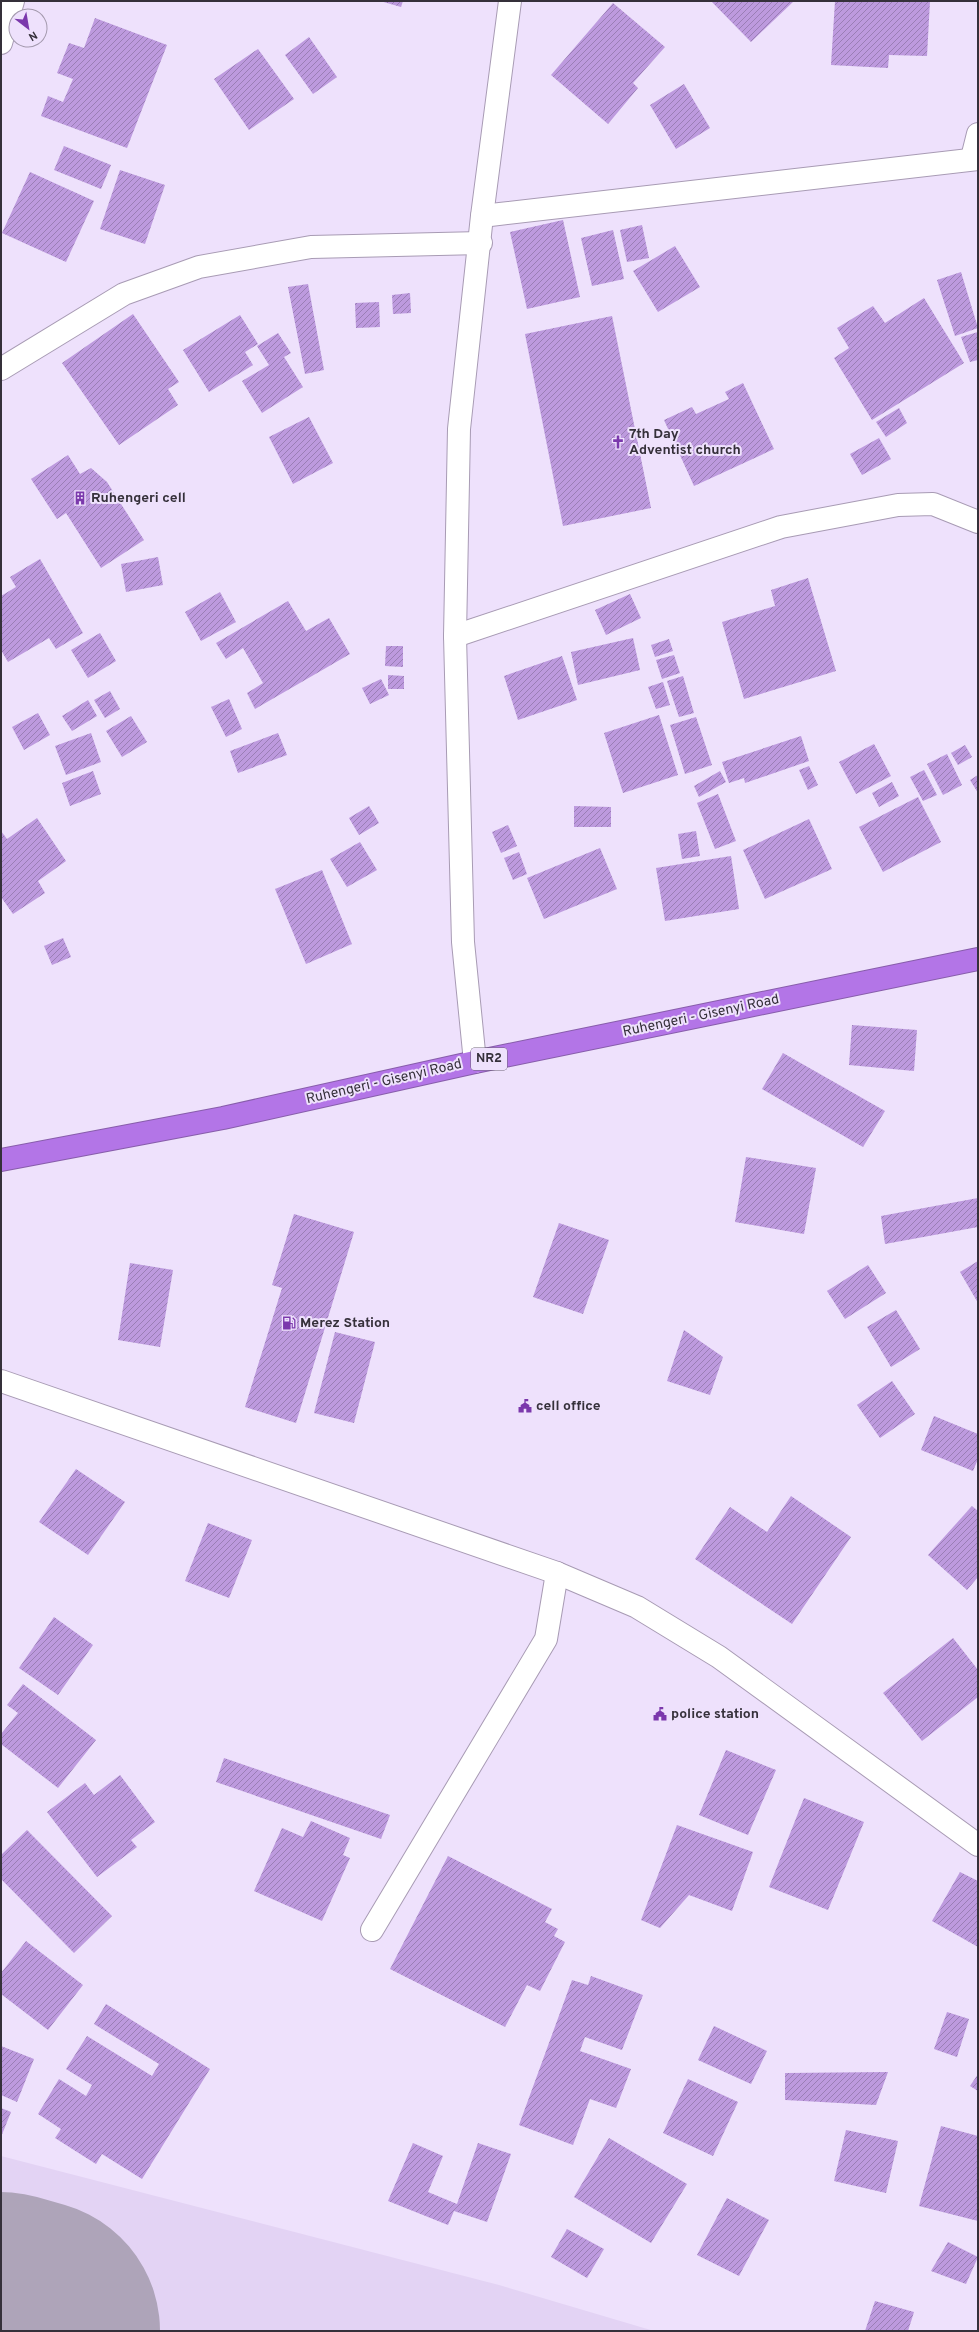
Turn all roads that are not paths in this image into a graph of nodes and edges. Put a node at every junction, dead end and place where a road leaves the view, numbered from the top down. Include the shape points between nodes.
1 (12, 1) edge
2 (510, 1) edge
3 (1, 43) edge
4 (978, 134) edge
5 (975, 159) edge
6 (482, 216) junction
7 (481, 243) junction
8 (1, 369) edge
9 (978, 522) edge
10 (454, 636) junction
11 (978, 960) edge
12 (475, 1062) junction
13 (1, 1160) edge
14 (1, 1381) edge
15 (557, 1573) junction
16 (978, 1845) edge
17 (372, 1930) dead end

1 - 3 street
2 - 6 street
4 - 5 street
5 - 6 street
6 - 7 street
7 - 8 street via 311,247 199,267 124,294
7 - 10 street via 459,429
9 - 10 street via 933,504 905,505 781,527
10 - 12 street via 464,942
11 - 12 highway, Ruhengeri - Gisenyi Road / NR2
12 - 13 highway, Ruhengeri - Gisenyi Road / NR2 via 222,1118
14 - 15 street
15 - 16 street via 637,1607 718,1657
15 - 17 street via 546,1639

